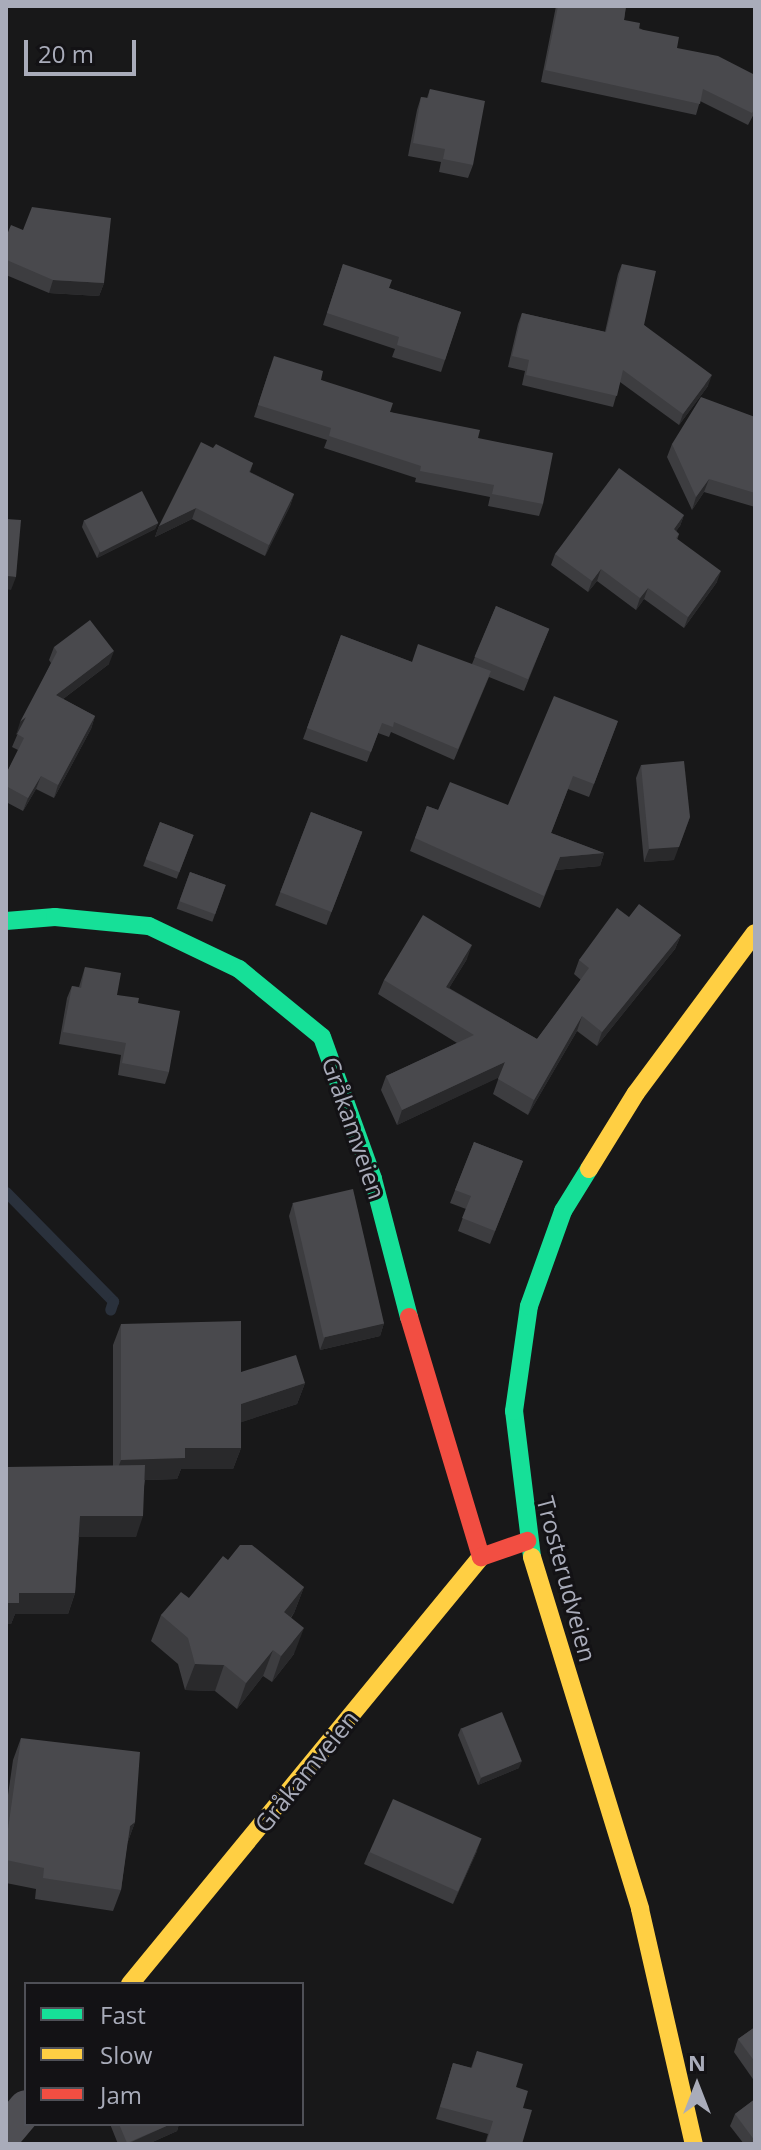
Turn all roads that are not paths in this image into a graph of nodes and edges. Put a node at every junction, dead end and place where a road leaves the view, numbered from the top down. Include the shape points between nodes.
1 (6, 921) edge
2 (755, 933) edge
3 (527, 1541) junction
4 (481, 1557) junction
5 (132, 1982) edge
6 (24, 2110) edge
7 (6, 2132) edge
8 (694, 2144) edge

1 - 4 street, Gråkamveien via 55,917 149,926 239,969 322,1037 373,1179 417,1348
2 - 3 street, Trosterudveien via 592,1159 544,1255 523,1336 514,1411
3 - 4 street
3 - 8 street, Trosterudveien via 640,1909
4 - 5 street, Gråkamveien
6 - 7 street

